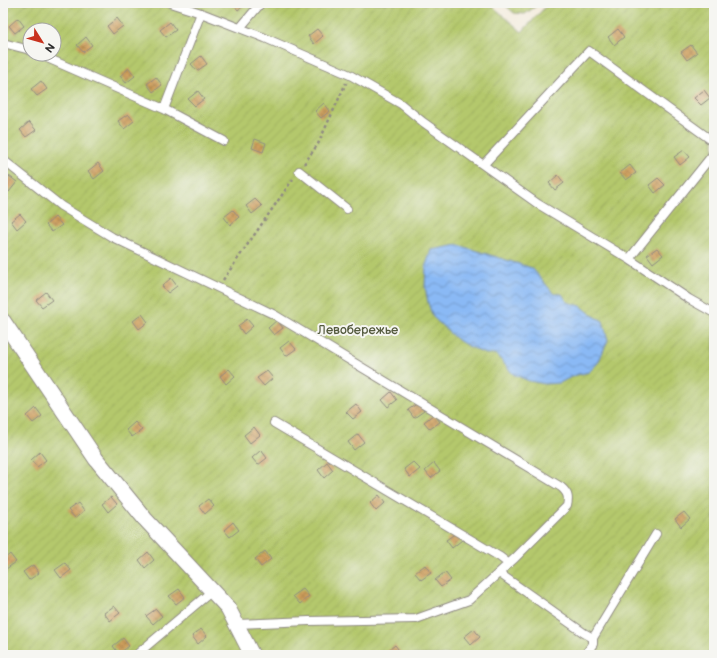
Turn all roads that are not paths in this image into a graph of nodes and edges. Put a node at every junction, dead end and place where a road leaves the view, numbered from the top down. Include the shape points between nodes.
1 (170, 3) edge
2 (261, 3) edge
3 (201, 13) junction
4 (240, 28) junction
5 (3, 43) edge
6 (22, 48) edge
7 (56, 62) edge
8 (164, 109) junction
9 (224, 141) dead end
10 (714, 142) edge
11 (714, 153) edge
12 (3, 160) edge
13 (484, 164) junction
14 (299, 171) road end
15 (346, 209) dead end
16 (629, 259) junction
17 (714, 314) edge
18 (3, 321) edge
19 (274, 423) dead end
20 (656, 534) dead end
21 (509, 564) junction
22 (500, 573) junction
23 (212, 591) junction
24 (237, 624) junction
25 (593, 638) junction
26 (714, 652) edge
27 (136, 655) edge
28 (252, 655) edge
29 (585, 655) edge
30 (712, 655) edge

1 - 3 lane
2 - 4 lane
3 - 4 lane
3 - 8 lane
4 - 13 lane via 350,76 401,104
5 - 6 lane
7 - 8 lane
8 - 9 lane
10 - 13 lane via 589,51
11 - 16 lane
12 - 21 lane via 61,206 112,237 273,314 561,487 569,498 568,506
13 - 16 lane via 538,204
14 - 15 lane
16 - 17 lane
18 - 23 street via 96,459 145,519
19 - 21 lane
20 - 25 lane
21 - 22 lane
22 - 24 lane via 470,600 416,619
22 - 25 lane
23 - 24 street via 228,608
23 - 27 lane
24 - 28 street
25 - 29 lane via 593,644
26 - 30 lane

